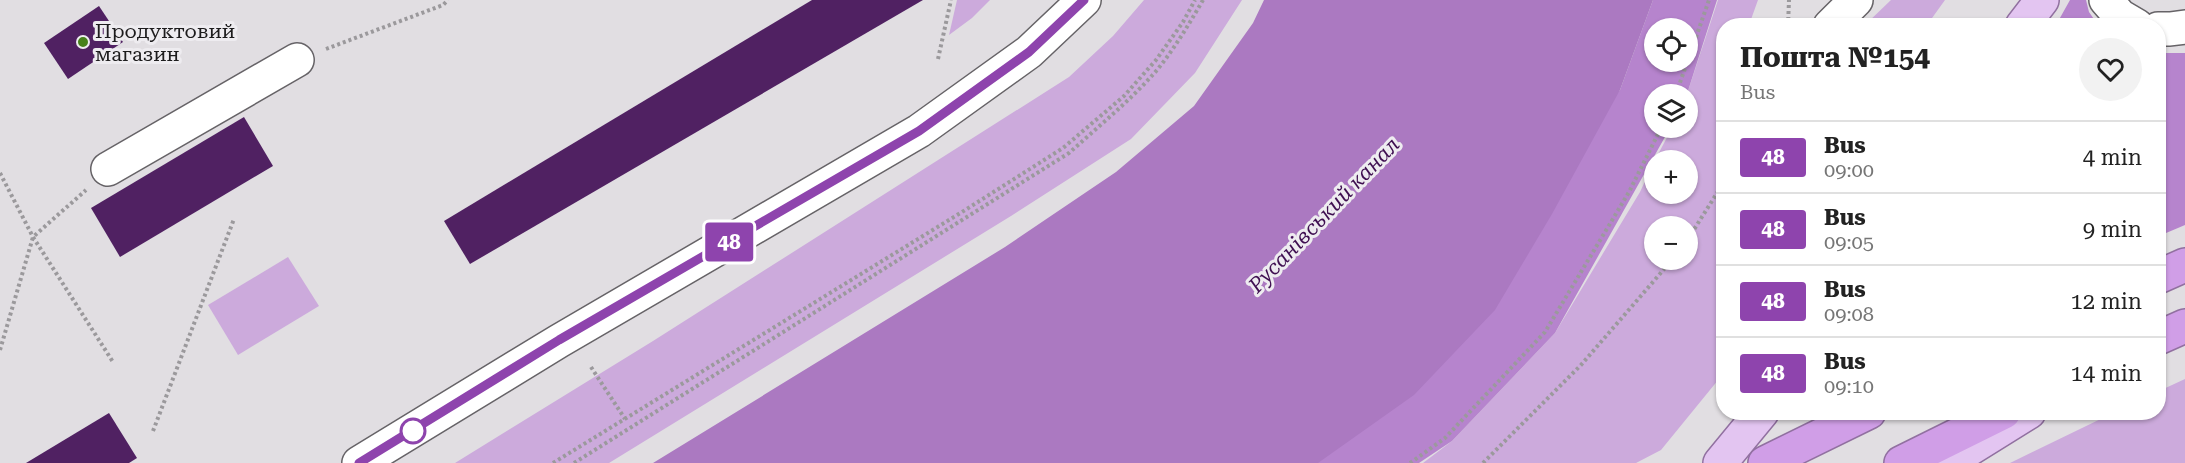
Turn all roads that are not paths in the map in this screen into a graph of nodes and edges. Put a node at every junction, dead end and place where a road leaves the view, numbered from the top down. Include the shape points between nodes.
1 (1084, 0) edge
2 (1857, 0) edge
3 (2021, 0) edge
4 (2042, 0) edge
5 (2106, 0) edge
6 (1838, 18) edge
7 (2013, 18) edge
8 (2028, 18) edge
9 (2124, 18) edge
10 (2185, 27) edge
11 (2166, 30) edge
12 (297, 60) road end
13 (108, 169) road end
14 (2185, 265) edge
15 (2166, 273) edge
16 (2185, 326) edge
17 (2166, 334) edge
18 (1755, 420) edge
19 (1853, 420) edge
20 (1988, 420) edge
21 (2016, 420) edge
22 (359, 463) edge
23 (1720, 463) edge
24 (1765, 463) edge
25 (1901, 463) edge
26 (1954, 463) edge

1 - 22 street via 1029,52 919,131 559,340
2 - 6 street
3 - 7 main road
4 - 8 main road
5 - 9 street
10 - 11 street
12 - 13 street
14 - 15 highway
16 - 17 highway
18 - 23 main road
19 - 24 highway
20 - 25 highway
21 - 26 main road via 1963,453

